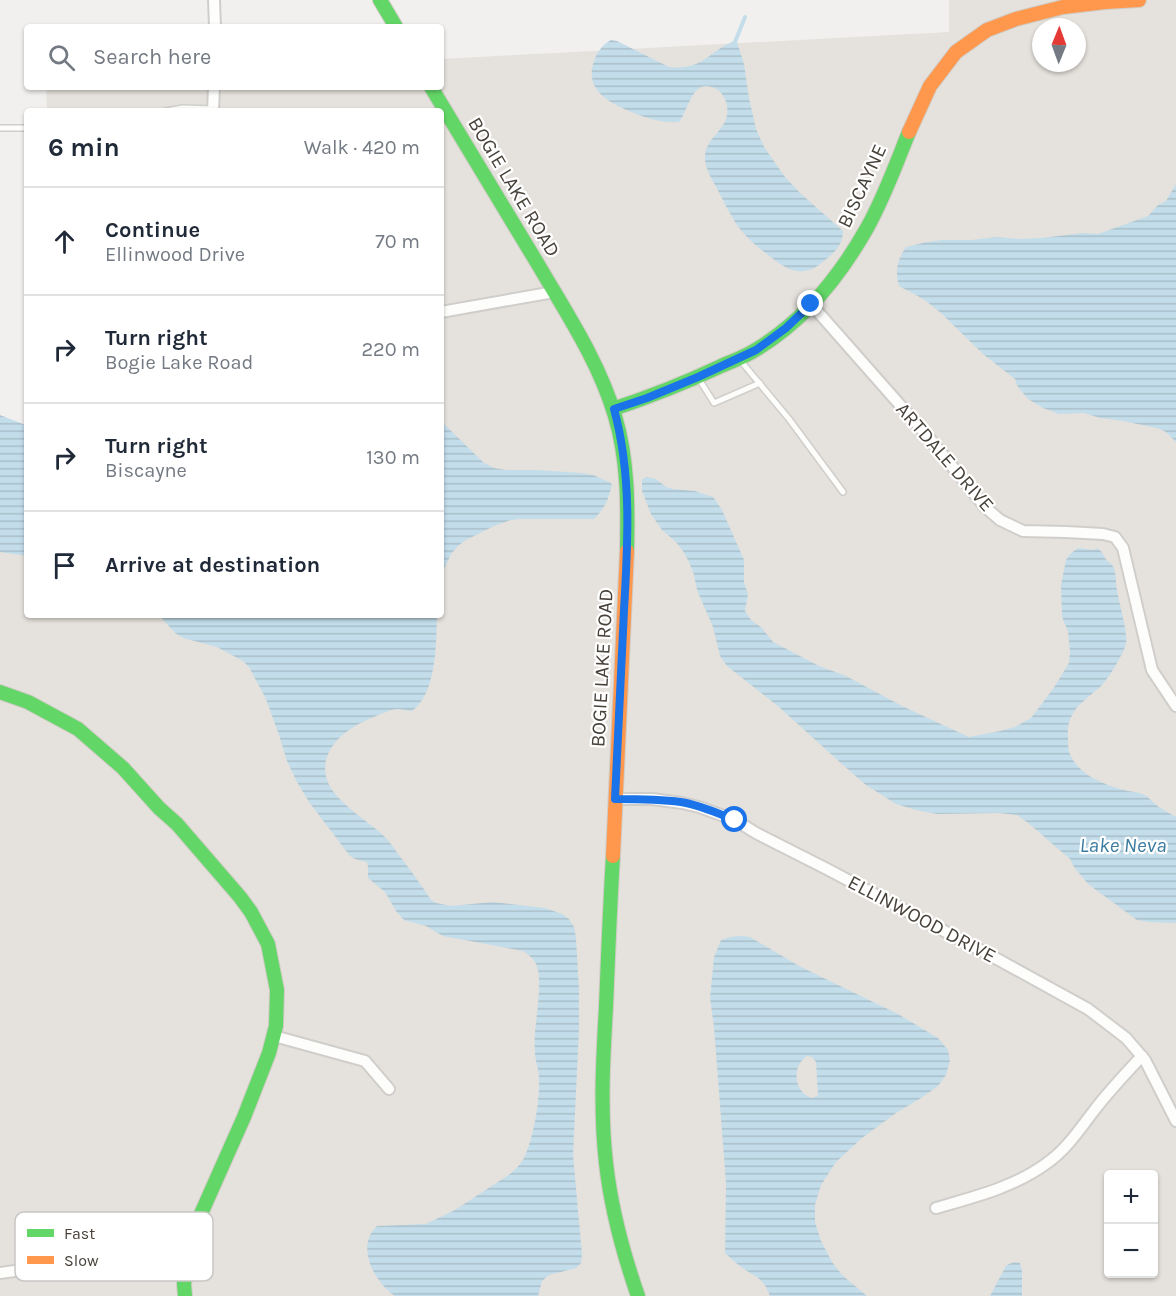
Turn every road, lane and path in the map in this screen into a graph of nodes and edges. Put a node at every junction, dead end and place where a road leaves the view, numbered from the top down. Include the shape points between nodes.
1 (214, 0) edge
2 (380, 0) edge
3 (1139, 0) edge
4 (214, 24) edge
5 (394, 24) edge
6 (214, 90) edge
7 (433, 90) edge
8 (213, 108) edge
9 (444, 108) edge
10 (444, 109) edge
11 (0, 128) edge
12 (24, 128) edge
13 (554, 292) junction
14 (811, 304) junction
15 (444, 311) edge
16 (739, 358) junction
17 (698, 377) junction
18 (760, 383) junction
19 (614, 409) junction
20 (843, 492) dead end
21 (0, 692) edge
22 (1176, 706) edge
23 (615, 799) junction
24 (274, 1036) junction
25 (1142, 1056) junction
26 (389, 1089) dead end
27 (1176, 1121) edge
28 (936, 1208) dead end
29 (202, 1212) edge
30 (15, 1271) edge
31 (0, 1273) edge
32 (184, 1281) edge
33 (185, 1296) edge
34 (638, 1296) edge

1 - 4 street
2 - 5 street
3 - 14 street, BISCAYNE via 1063,7 1016,19 987,30 956,52 930,86 867,228
6 - 8 street
7 - 9 street, BOGIE LAKE ROAD
10 - 13 street, BOGIE LAKE ROAD
11 - 12 lane
13 - 15 street
13 - 19 street, BOGIE LAKE ROAD via 598,371
14 - 16 street, BISCAYNE via 786,328
14 - 22 street, ARTDALE DRIVE via 1000,520 1023,531 1115,537 1123,548 1152,670
16 - 17 street, BISCAYNE
16 - 18 lane
17 - 18 lane via 714,403
17 - 19 street, BISCAYNE
18 - 20 lane
19 - 23 street, BOGIE LAKE ROAD via 624,455 627,504
21 - 24 street via 78,729 123,768 177,824 240,897 268,944 277,990
23 - 25 street, ELLINWOOD DRIVE via 682,802 735,820 1088,1009 1126,1038
23 - 34 street, BOGIE LAKE ROAD via 604,1143 611,1201
24 - 26 street via 365,1061
24 - 29 street
25 - 27 street, ELLINWOOD DRIVE
25 - 28 street via 1070,1143 1048,1163 1021,1180
30 - 31 street
32 - 33 street

